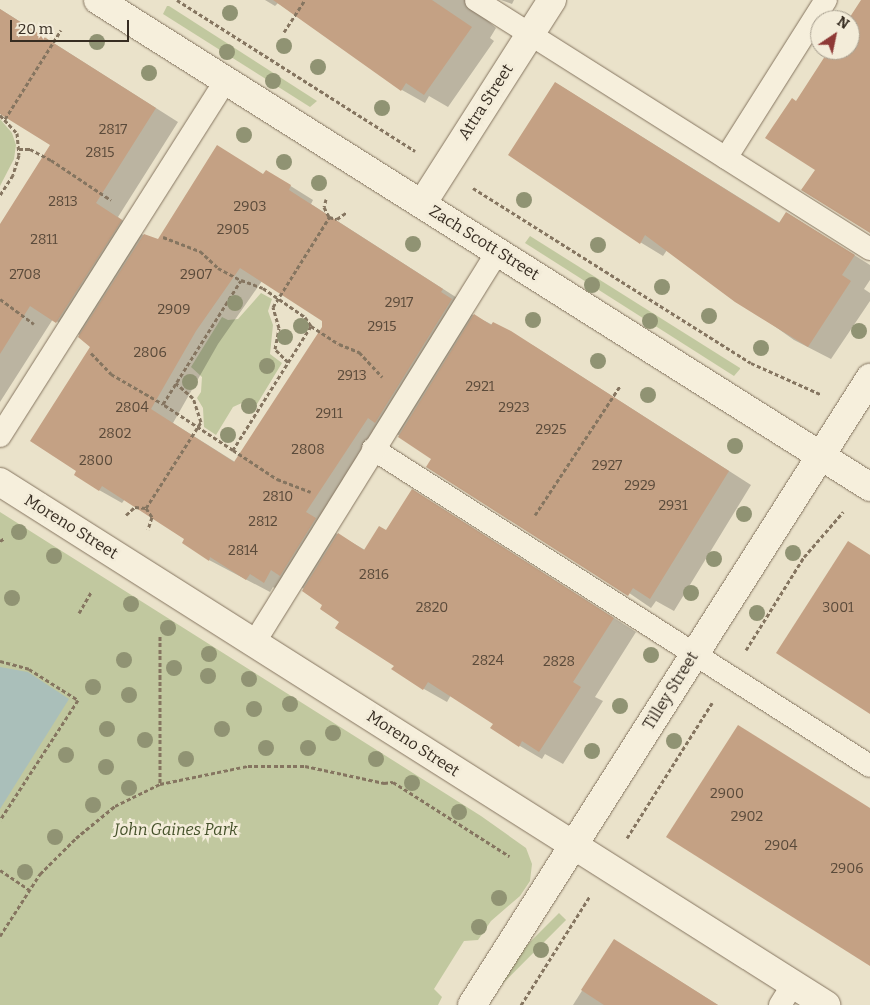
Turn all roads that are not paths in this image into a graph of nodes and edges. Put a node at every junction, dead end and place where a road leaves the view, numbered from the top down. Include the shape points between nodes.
1 (98, 0) edge
2 (476, 0) edge
3 (552, 0) edge
4 (826, 0) edge
5 (530, 34) junction
6 (225, 81) junction
7 (726, 158) junction
8 (422, 204) junction
9 (870, 249) edge
10 (497, 252) junction
11 (870, 378) edge
12 (0, 436) edge
13 (373, 449) junction
14 (821, 456) junction
15 (0, 482) edge
16 (870, 487) edge
17 (254, 643) junction
18 (693, 655) junction
19 (870, 766) edge
20 (573, 845) junction
21 (786, 995) edge
22 (472, 1005) edge
23 (826, 1005) edge

1 - 6 street, Zach Scott Street
2 - 5 lane
3 - 5 street, Attra Street
4 - 7 lane
5 - 7 lane
5 - 8 street, Attra Street
6 - 8 street, Zach Scott Street
6 - 12 lane
7 - 9 lane
8 - 10 street, Zach Scott Street
10 - 13 lane
10 - 14 street, Zach Scott Street
11 - 14 street, Tilley Street
13 - 17 lane
13 - 18 lane
14 - 16 street, Zach Scott Street
14 - 18 street, Tilley Street
15 - 17 street, Moreno Street
17 - 20 street, Moreno Street
18 - 19 lane
18 - 20 street, Tilley Street
20 - 21 street, Moreno Street
20 - 22 street, Tilley Street
21 - 23 street, Moreno Street

